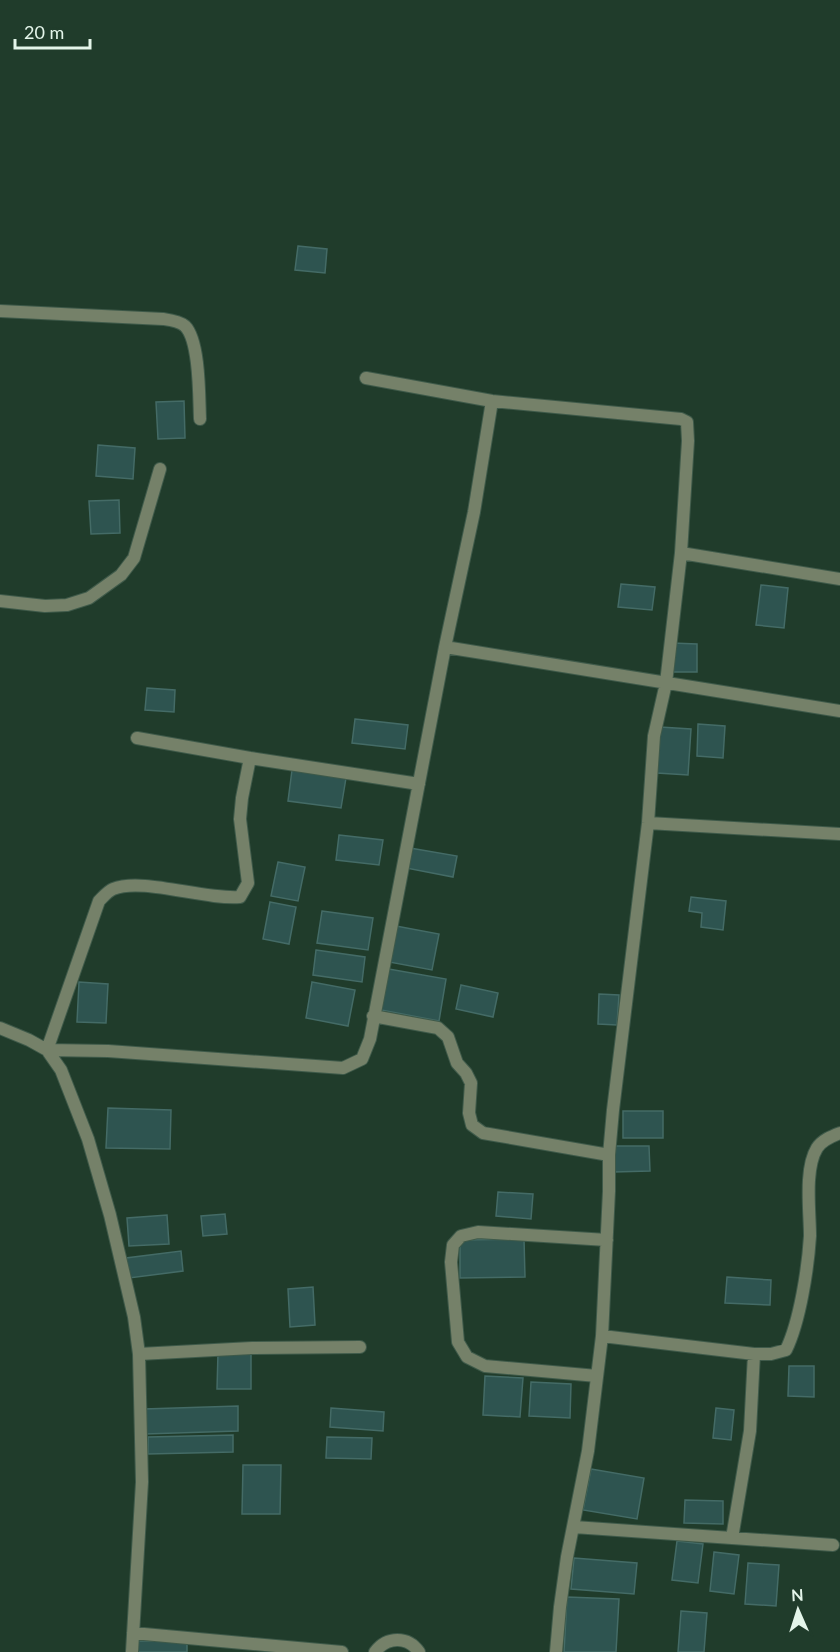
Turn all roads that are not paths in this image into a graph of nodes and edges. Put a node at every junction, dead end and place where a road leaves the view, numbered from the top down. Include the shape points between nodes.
1 (0, 311) edge
2 (366, 378) dead end
3 (492, 401) junction
4 (200, 419) dead end
5 (160, 469) dead end
6 (681, 553) junction
7 (840, 579) edge
8 (0, 601) edge
9 (445, 647) junction
10 (666, 682) junction
11 (840, 711) edge
12 (137, 738) dead end
13 (250, 758) junction
14 (419, 783) junction
15 (648, 823) junction
16 (840, 834) edge
17 (373, 1016) junction
18 (0, 1028) edge
19 (47, 1050) junction
20 (840, 1133) edge
21 (609, 1155) junction
22 (607, 1240) junction
23 (602, 1336) junction
24 (360, 1347) dead end
25 (139, 1354) junction
26 (754, 1354) junction
27 (597, 1376) junction
28 (574, 1527) junction
29 (732, 1538) junction
30 (833, 1545) dead end
31 (133, 1633) junction
32 (132, 1652) edge
33 (342, 1652) edge
34 (375, 1652) edge
35 (419, 1652) edge
36 (556, 1652) edge

1 - 4 street via 179,322 193,341
2 - 3 street
3 - 6 street via 687,422
3 - 9 street via 474,512
5 - 8 street via 134,558 121,575 89,598 67,605
6 - 7 street
6 - 10 street
9 - 10 street
9 - 14 street
10 - 11 street
10 - 15 street via 654,736
12 - 13 street
13 - 14 street
13 - 19 street via 240,819 248,883 240,897 224,899 132,885 111,889 99,901
14 - 17 street
15 - 16 street
15 - 21 street
17 - 19 street via 362,1059 343,1068
17 - 21 street via 438,1028 448,1037 457,1063 471,1083 471,1125 483,1133
18 - 19 street
19 - 25 street via 61,1070 88,1139 121,1261
20 - 26 street via 817,1148 810,1169 807,1268 792,1338 786,1350
21 - 22 street
22 - 23 street
22 - 27 street via 477,1232 460,1236 453,1245 458,1342 466,1357 485,1366
23 - 26 street
23 - 27 street
24 - 25 street
25 - 31 street via 142,1482
26 - 29 street via 750,1431
27 - 28 street
28 - 29 street
28 - 36 street
29 - 30 street
31 - 32 street
31 - 33 street
34 - 35 street via 393,1640 409,1642

